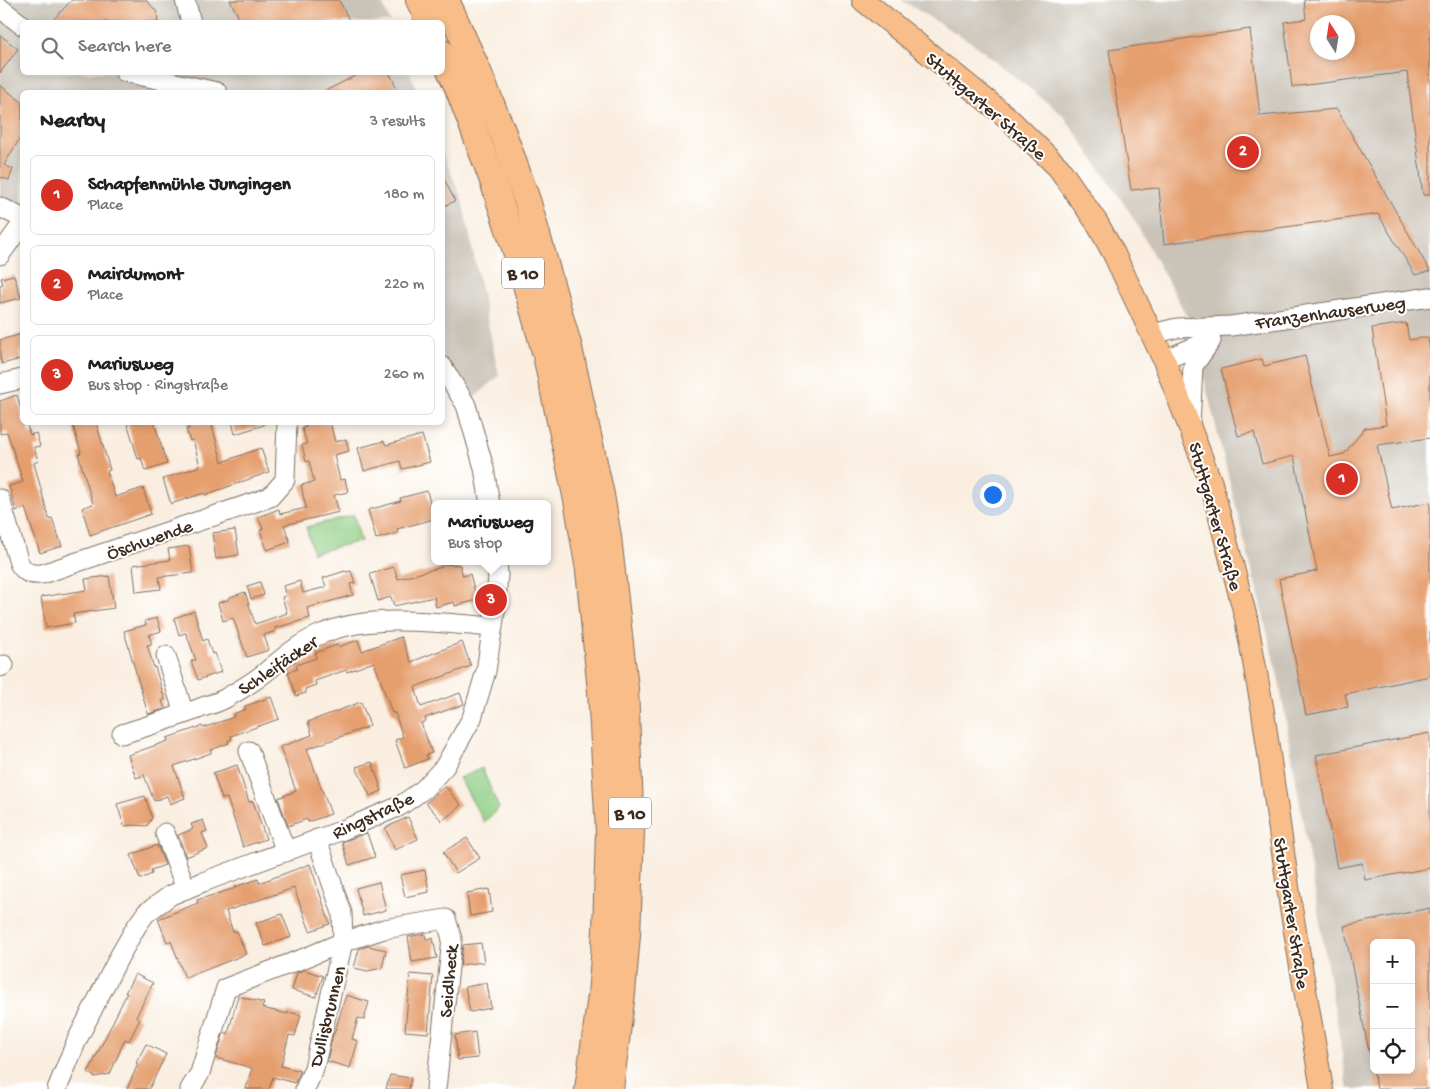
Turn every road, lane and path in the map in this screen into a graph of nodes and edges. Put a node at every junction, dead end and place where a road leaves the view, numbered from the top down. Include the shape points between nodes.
1 (185, 0) edge
2 (419, 0) edge
3 (446, 0) edge
4 (863, 0) edge
5 (0, 8) edge
6 (190, 20) edge
7 (428, 20) edge
8 (20, 23) edge
9 (445, 59) edge
10 (141, 75) edge
11 (188, 84) edge
12 (210, 90) edge
13 (0, 206) edge
14 (20, 217) edge
15 (20, 227) edge
16 (0, 255) edge
17 (1430, 297) edge
18 (1230, 326) junction
19 (1152, 334) junction
20 (1211, 341) junction
21 (1164, 360) junction
22 (445, 371) edge
23 (20, 379) edge
24 (0, 384) edge
25 (287, 425) edge
26 (1190, 426) junction
27 (0, 499) edge
28 (489, 500) edge
29 (498, 565) edge
30 (493, 627) junction
31 (166, 656) dead end
32 (184, 714) junction
33 (122, 734) dead end
34 (249, 751) dead end
35 (165, 833) dead end
36 (317, 839) junction
37 (286, 852) junction
38 (186, 889) junction
39 (343, 942) junction
40 (57, 1089) edge
41 (190, 1089) edge
42 (305, 1089) edge
43 (436, 1089) edge
44 (588, 1089) edge
45 (610, 1089) edge
46 (1322, 1089) edge

1 - 6 street
2 - 7 highway
3 - 45 highway, B 10 via 503,133 528,203 569,348 602,495 625,688 631,832 627,935
4 - 19 main road, Stuttgarter Straße via 1008,118 1059,168 1097,222
5 - 8 street
9 - 44 highway, B 10 via 492,178 530,298 548,364 589,570 601,691 609,832 601,996
10 - 11 street
11 - 12 street
13 - 14 street
15 - 16 street
17 - 18 street, Franzenhauserweg
18 - 19 street, Franzenhauserweg via 1177,328
18 - 20 street, Franzenhauserweg
19 - 21 main road, Stuttgarter Straße
20 - 21 street, Franzenhauserweg
20 - 26 street via 1193,366
21 - 26 main road, Stuttgarter Straße
22 - 28 street via 466,405
23 - 24 street
25 - 27 street, Öschwende via 286,480 270,497 42,574 32,575 19,563
26 - 46 main road, Stuttgarter Straße via 1211,482 1246,618
29 - 30 street, Ringstraße
30 - 32 street, Schleifäcker via 403,621 339,628 295,647 266,672 225,699
30 - 36 street, Ringstraße via 486,671 472,718 445,766 424,789 400,806
31 - 32 street
32 - 33 street, Schleifäcker
34 - 37 street
35 - 38 street
36 - 37 street, Ringstraße
36 - 39 street, Dullisbrunnen via 342,913
37 - 38 street, Ringstraße
38 - 40 street, Ringstraße via 170,895 146,913 136,927 77,1040
39 - 41 street, Dullisbrunnen via 226,988 200,1073
39 - 42 street, Dullisbrunnen via 314,1068
39 - 43 street, Seidlheck via 384,929 446,919 452,939

